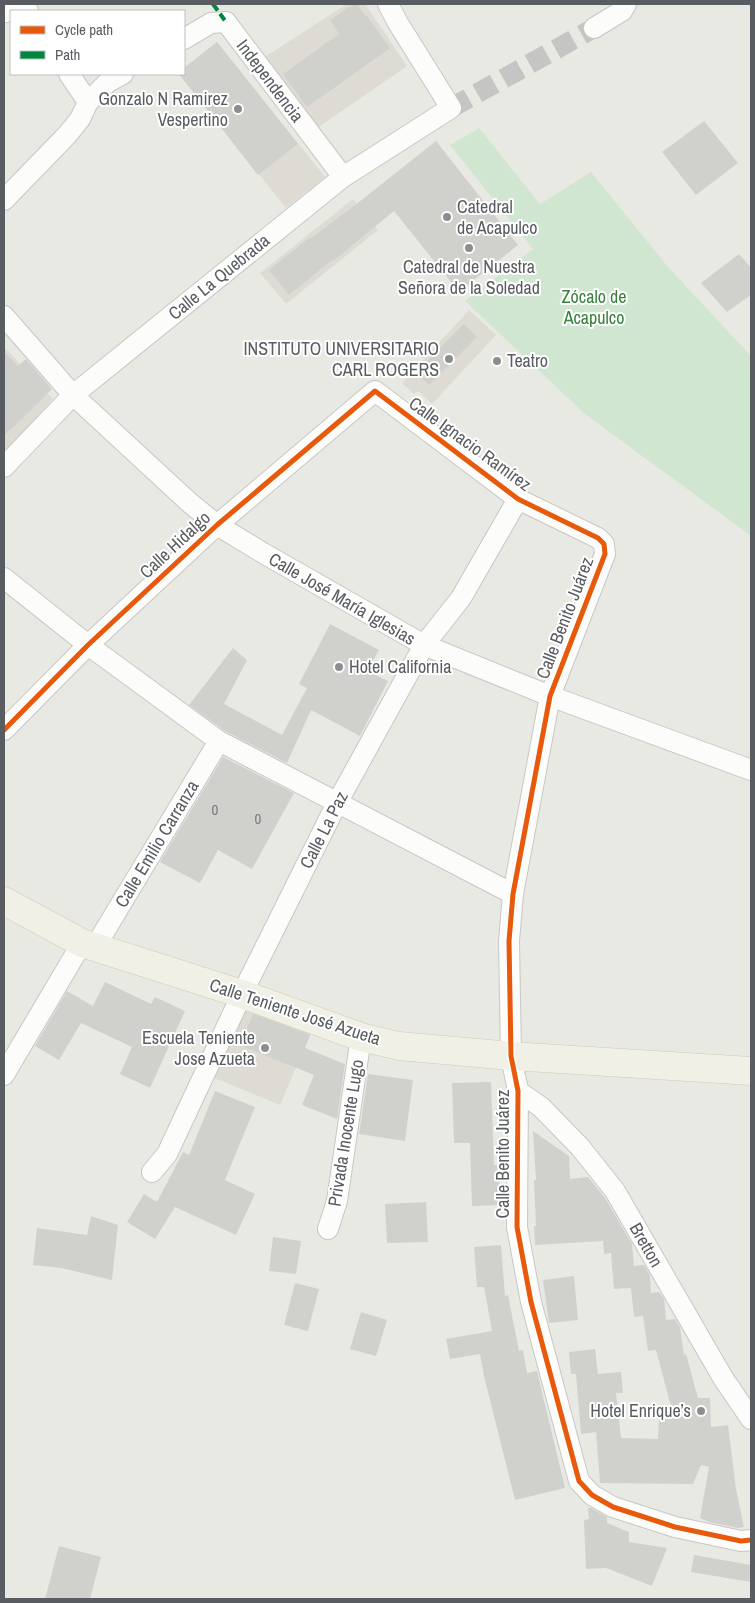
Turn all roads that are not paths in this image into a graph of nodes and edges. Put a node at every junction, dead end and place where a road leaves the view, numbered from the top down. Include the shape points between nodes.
1 (13, 4) edge
2 (388, 4) edge
3 (626, 4) edge
4 (4, 10) edge
5 (594, 28) tunnel mouth
6 (185, 38) edge
7 (70, 75) edge
8 (121, 75) edge
9 (88, 102) junction
10 (343, 177) junction
11 (4, 200) edge
12 (4, 316) edge
13 (375, 390) joint
14 (73, 395) junction
15 (4, 467) edge
16 (518, 499) junction
17 (217, 525) junction
18 (604, 544) joint
19 (4, 578) edge
20 (88, 645) junction
21 (424, 645) junction
22 (550, 696) junction
23 (4, 730) edge
24 (219, 741) junction
25 (751, 770) edge
26 (337, 803) junction
27 (513, 894) junction
28 (4, 901) edge
29 (89, 945) junction
30 (242, 994) junction
31 (361, 1038) junction
32 (511, 1056) junction
33 (751, 1071) edge
34 (4, 1076) edge
35 (518, 1090) junction
36 (152, 1172) dead end
37 (328, 1229) dead end
38 (751, 1418) edge
39 (751, 1540) edge

1 - 4 street
2 - 10 street, Calle La Quebrada via 451,108
3 - 5 street via 622,11
6 - 10 street, Independencia via 211,23 226,22
7 - 9 street
8 - 9 street via 108,82
9 - 11 street via 80,119
10 - 14 street, Calle La Quebrada
12 - 14 street, Calle José María Iglesias
13 - 16 street, Calle Ignacio Ramírez
13 - 17 street, Calle Hidalgo
14 - 15 street, Calle La Quebrada
14 - 17 street, Calle José María Iglesias
16 - 18 street, Calle Ignacio Ramírez via 598,538
16 - 21 street, Calle La Paz via 461,598
17 - 20 street, Calle Hidalgo
17 - 21 street, Calle José María Iglesias
18 - 22 street, Calle Benito Juárez via 605,554
19 - 20 street
20 - 23 street, Calle Hidalgo
20 - 24 street
21 - 22 street, Calle José María Iglesias
21 - 26 street, Calle La Paz
22 - 25 street, Calle José María Iglesias
22 - 27 street, Calle Benito Juárez
24 - 26 street
24 - 29 street, Calle Emilio Carranza
26 - 27 street
26 - 30 street, Calle La Paz
27 - 32 street, Calle Benito Juárez via 509,942
28 - 29 main road, Calle Teniente José Azueta
29 - 30 main road, Calle Teniente José Azueta
29 - 34 street, Calle Emilio Carranza
30 - 31 main road, Calle Teniente José Azueta
30 - 36 street, Calle La Paz via 168,1154
31 - 32 main road, Calle Teniente José Azueta via 399,1046
31 - 37 street, Privada Inocente Lugo via 337,1201
32 - 33 main road, Calle Teniente José Azueta
32 - 35 street, Calle Benito Juárez
35 - 38 street, Bretton via 541,1107 580,1147 615,1191 723,1378
35 - 39 street, Calle Benito Juárez via 517,1227 531,1302 579,1481 592,1496 613,1507 675,1527 741,1541

